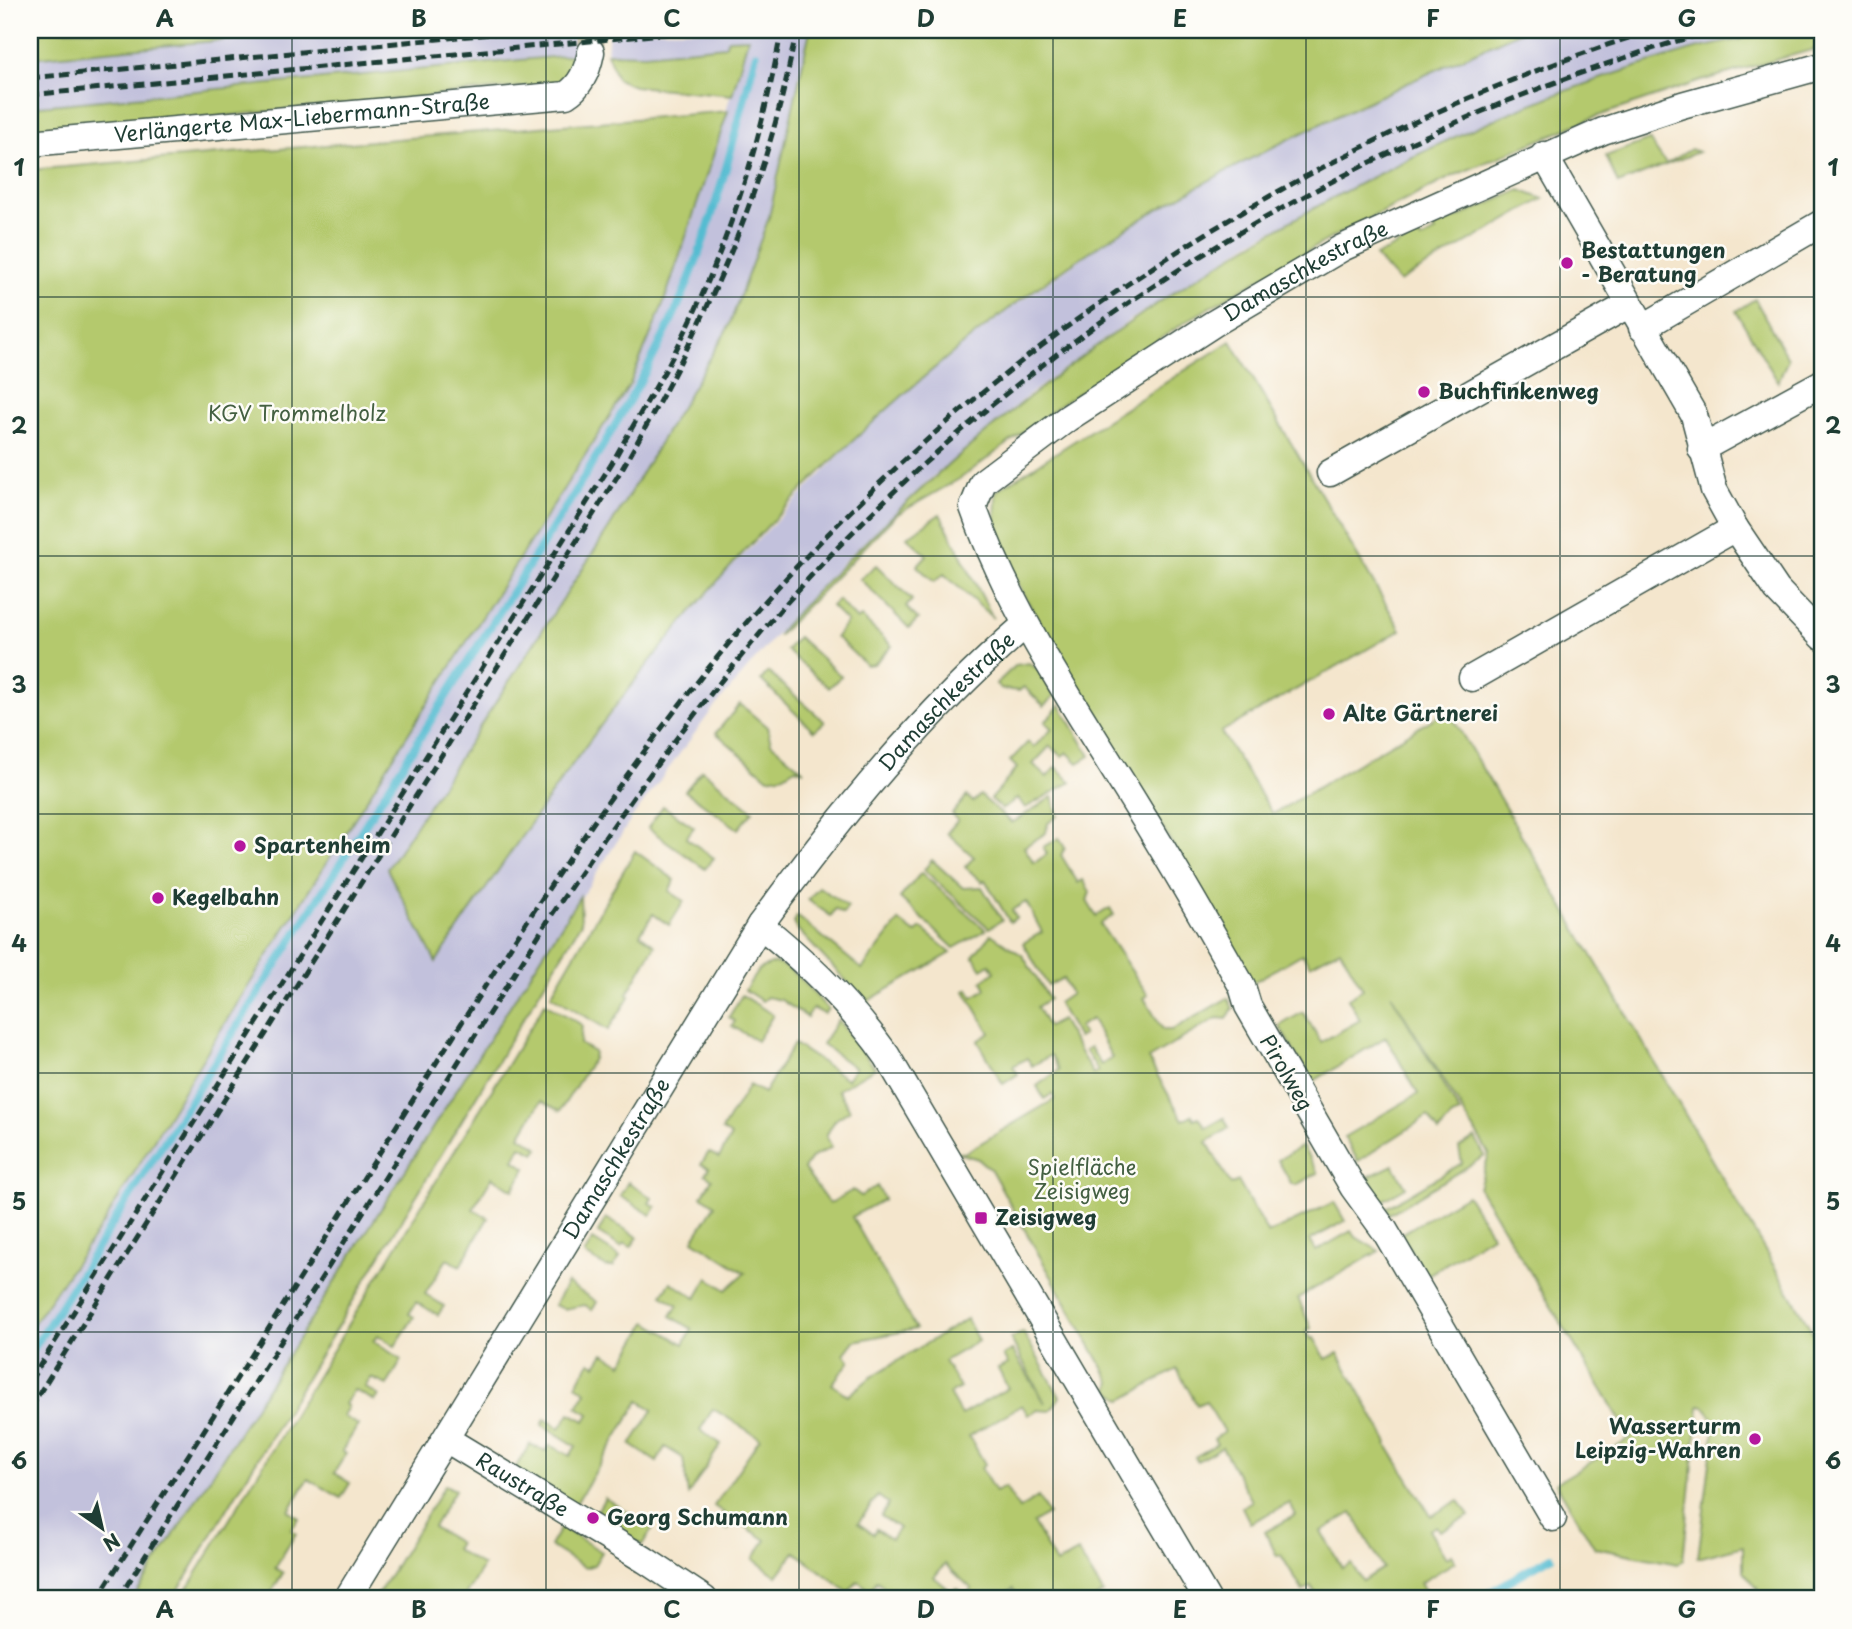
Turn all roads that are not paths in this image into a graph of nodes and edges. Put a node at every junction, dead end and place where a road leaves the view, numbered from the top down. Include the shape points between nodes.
1 (591, 52) tunnel mouth
2 (1822, 66) edge
3 (30, 143) edge
4 (1544, 155) junction
5 (1822, 223) edge
6 (1628, 305) junction
7 (1642, 328) junction
8 (1822, 383) edge
9 (1701, 449) junction
10 (1330, 473) dead end
11 (1735, 528) junction
12 (1024, 626) junction
13 (1822, 637) edge
14 (1472, 678) dead end
15 (760, 925) junction
16 (446, 1439) junction
17 (1553, 1518) dead end
18 (347, 1599) edge
19 (704, 1599) edge
20 (1207, 1599) edge

1 - 3 street, Verlängerte Max-Liebermann-Straße via 588,66 566,95
2 - 4 street, Damaschkestraße via 1682,105
4 - 6 street
4 - 12 street, Damaschkestraße via 1330,255 1069,418 983,482 973,507
5 - 7 street
6 - 7 street
6 - 10 street
7 - 9 street via 1693,415
8 - 9 street
9 - 11 street via 1714,490
11 - 13 street via 1777,590
11 - 14 street
12 - 15 street, Damaschkestraße via 886,765 831,828
12 - 17 street, Pirolweg via 1170,858 1242,986 1248,1006 1353,1187 1385,1231
15 - 16 street, Damaschkestraße
15 - 20 street via 832,990 887,1056
16 - 18 street, Damaschkestraße
16 - 19 street, Raustraße

